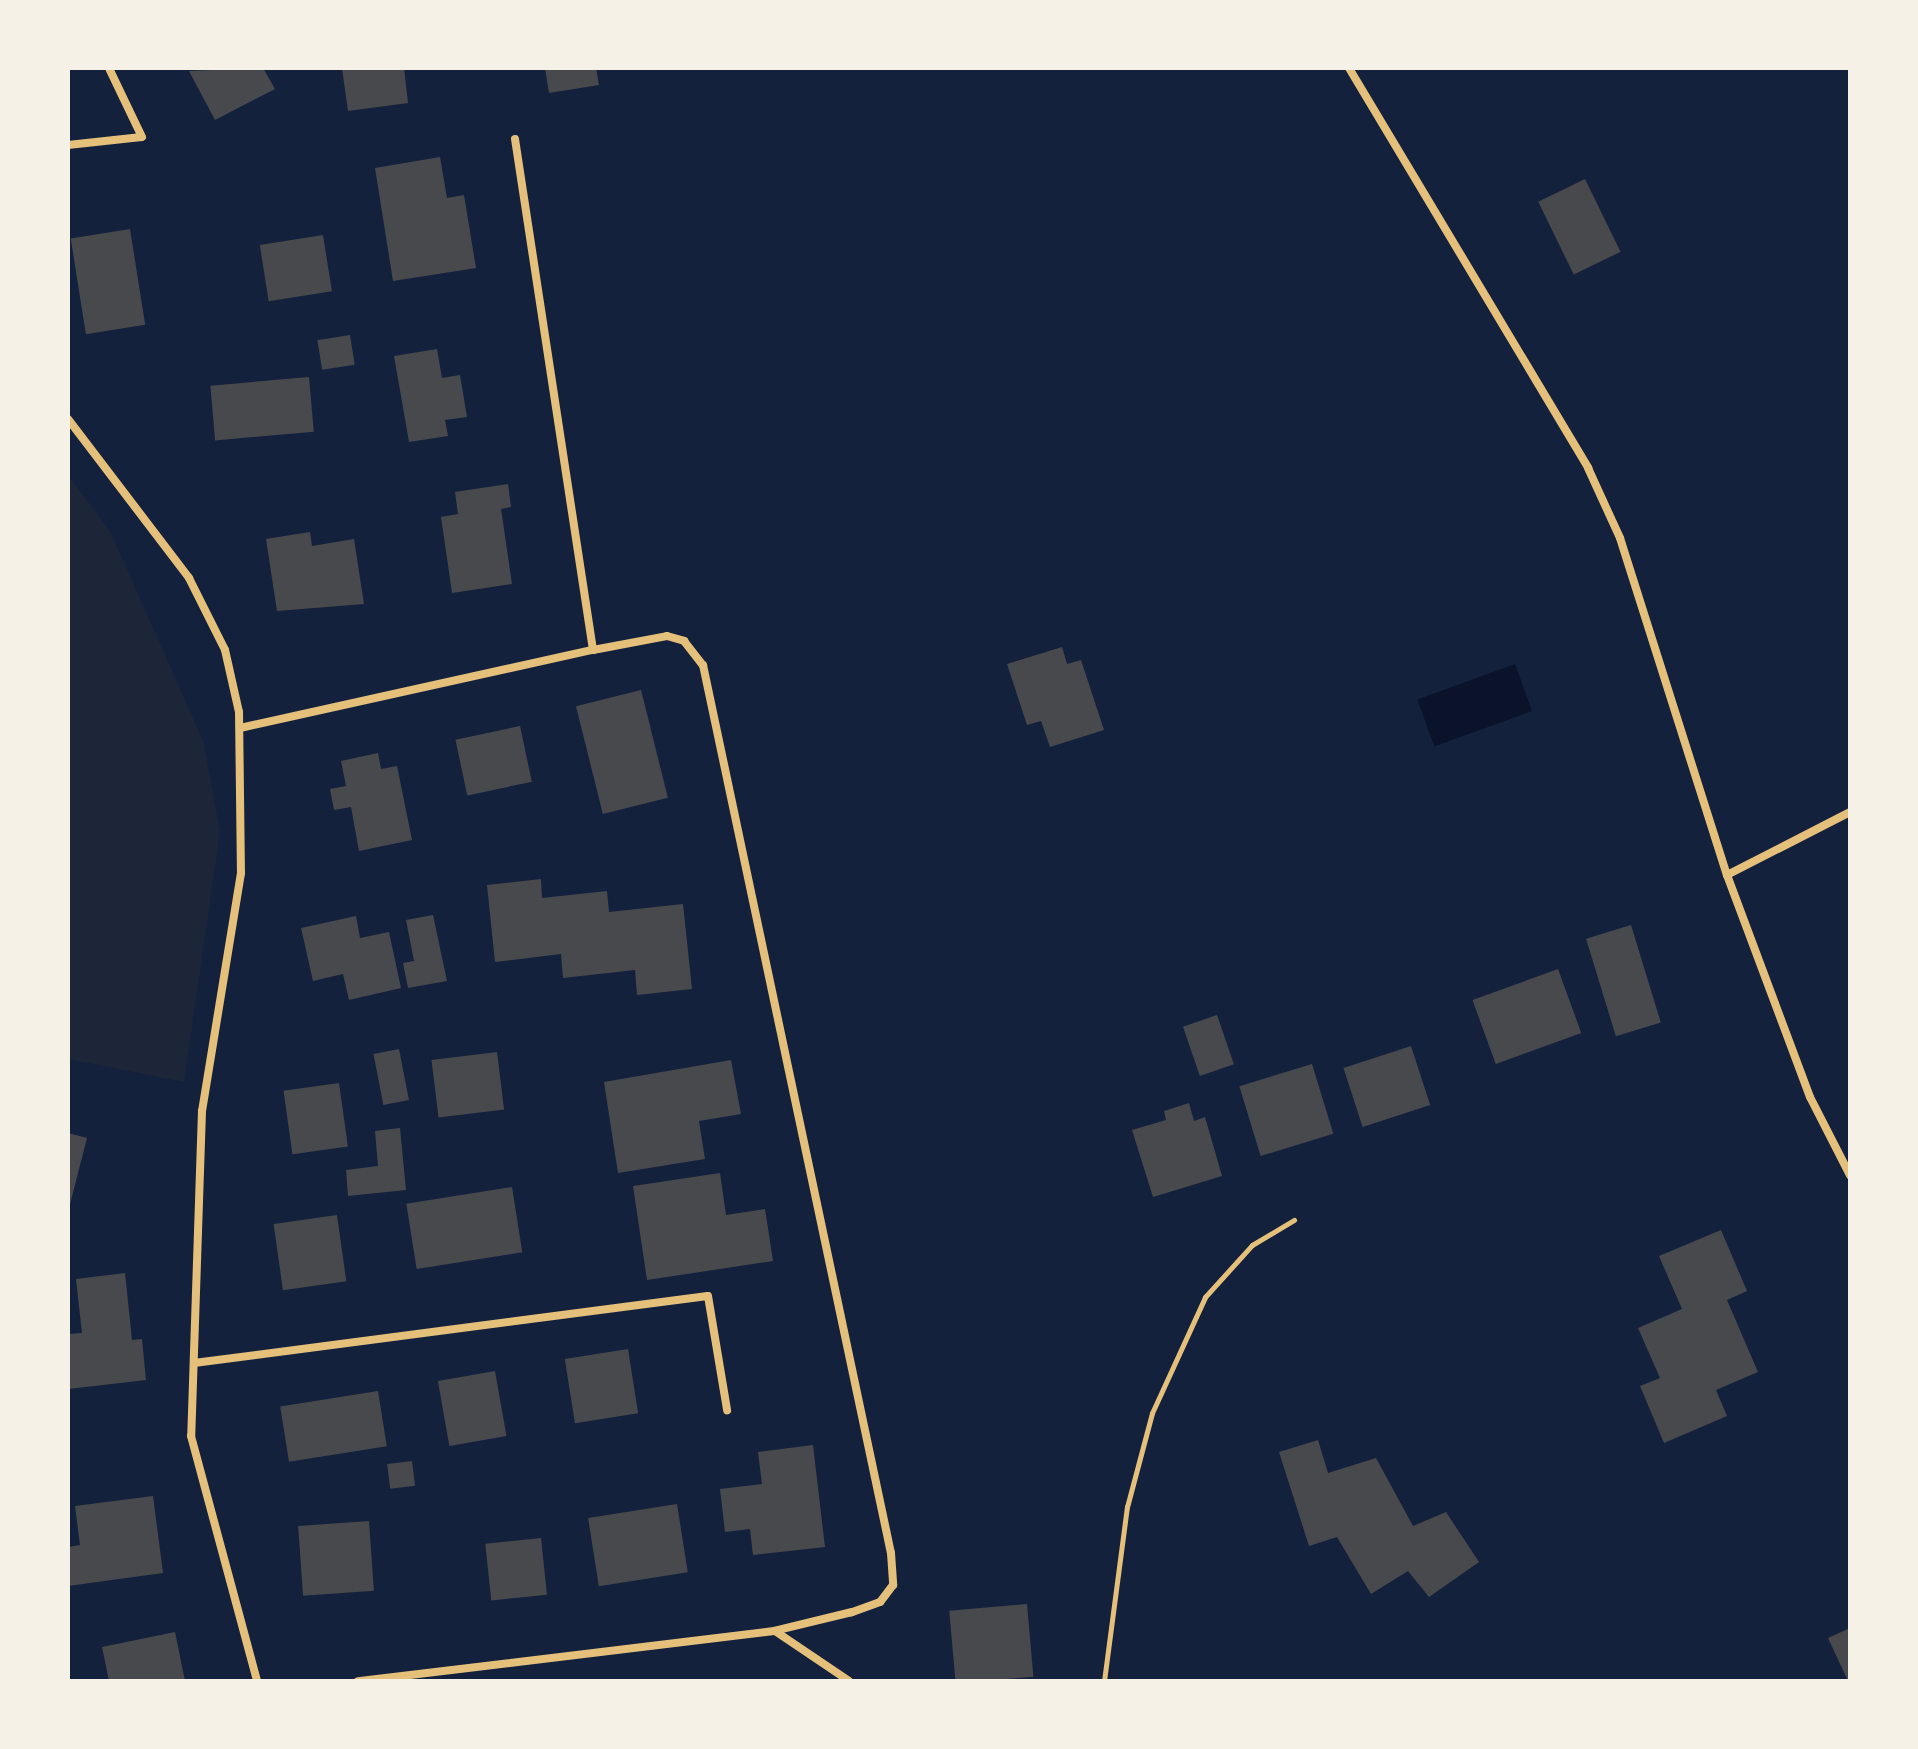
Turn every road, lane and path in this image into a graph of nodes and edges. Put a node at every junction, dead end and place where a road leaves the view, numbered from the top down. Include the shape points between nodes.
1 (109, 68) edge
2 (1349, 68) edge
3 (515, 139) dead end
4 (68, 145) edge
5 (68, 419) edge
6 (593, 650) junction
7 (240, 728) junction
8 (1850, 812) edge
9 (1727, 875) junction
10 (1850, 1175) edge
11 (1294, 1220) dead end
12 (194, 1363) junction
13 (727, 1410) dead end
14 (774, 1631) junction
15 (257, 1681) edge
16 (358, 1681) edge
17 (849, 1681) edge
18 (1104, 1681) edge

1 - 4 street via 142,137
2 - 9 street via 1588,468 1620,538
3 - 6 street
5 - 7 street via 189,578 225,650
6 - 7 street
6 - 14 street via 667,636 684,641 703,665 891,1553 893,1585 880,1602
7 - 12 street via 241,873 202,1111
8 - 9 street
9 - 10 street via 1810,1097
11 - 18 path via 1252,1245 1205,1297 1152,1413 1127,1507
12 - 13 street via 708,1296
12 - 15 street via 191,1436
14 - 16 street
14 - 17 street

